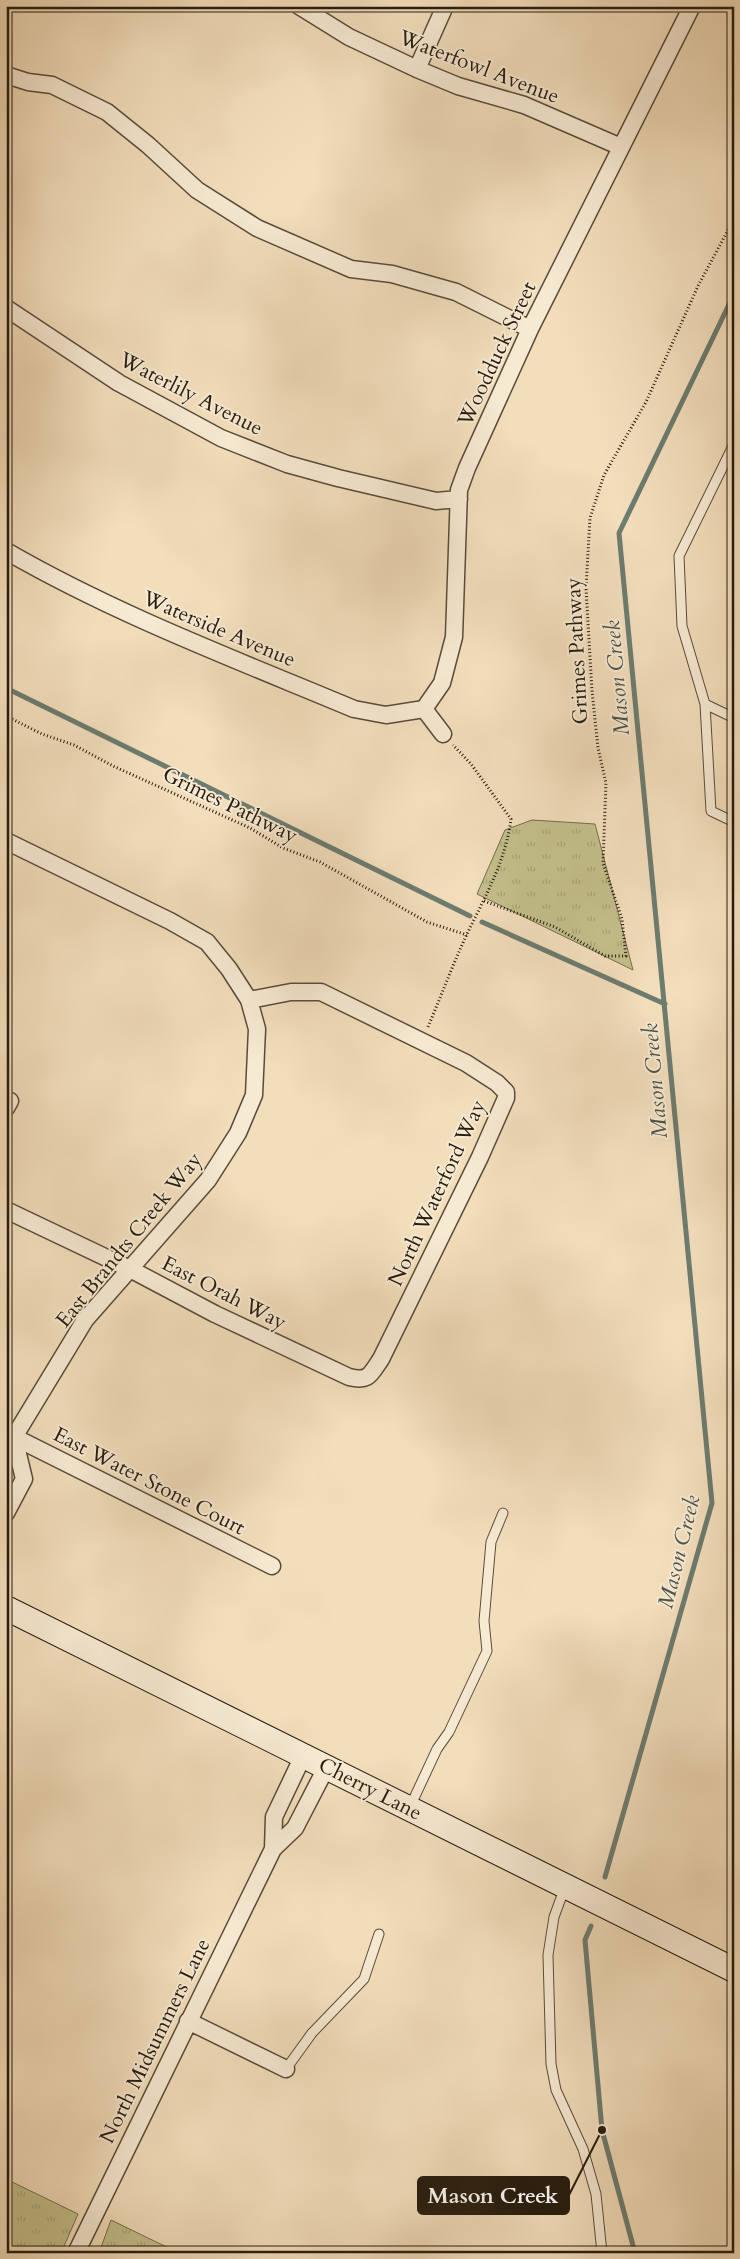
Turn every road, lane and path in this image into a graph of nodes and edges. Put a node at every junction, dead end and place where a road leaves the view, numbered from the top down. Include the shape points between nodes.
1 (299, 6) edge
2 (445, 6) edge
3 (692, 6) edge
4 (417, 70) junction
5 (6, 75) edge
6 (621, 147) junction
7 (734, 219) edge
8 (6, 308) edge
9 (530, 329) junction
10 (734, 444) edge
11 (459, 499) junction
12 (6, 551) edge
13 (705, 704) junction
14 (424, 709) junction
15 (6, 716) edge
16 (734, 718) edge
17 (443, 734) joint
18 (734, 822) edge
19 (6, 841) edge
20 (484, 901) junction
21 (467, 935) junction
22 (249, 1000) junction
23 (421, 1041) junction
24 (6, 1210) edge
25 (130, 1269) junction
26 (370, 1376) joint
27 (9, 1440) edge
28 (6, 1513) edge
29 (502, 1513) dead end
30 (272, 1566) dead end
31 (6, 1608) edge
32 (303, 1756) junction
33 (326, 1768) junction
34 (409, 1809) junction
35 (273, 1849) junction
36 (565, 1887) junction
37 (379, 1934) dead end
38 (734, 1970) edge
39 (188, 2021) junction
40 (286, 2070) joint
41 (76, 2253) edge
42 (602, 2253) edge

1 - 4 street, Waterfowl Avenue via 348,37
2 - 4 street
3 - 6 street, Woodduck Street
4 - 6 street, Waterfowl Avenue via 524,105
5 - 9 street via 52,86 107,112 197,190 257,228 351,270 392,274 456,292
6 - 9 street, Woodduck Street
7 - 20 path, Grimes Pathway via 698,286 646,402 604,475 590,518 586,588 592,691 598,748 606,783 603,863 622,919 626,956 605,956 555,928
8 - 11 street, Waterlily Avenue via 119,383 221,438 287,464 338,478 436,500
9 - 11 street, Woodduck Street via 467,468
10 - 13 lane via 680,556 682,626
11 - 14 street, Woodduck Street via 454,637 442,683
12 - 14 street, Waterside Avenue via 145,622 354,709 386,715
13 - 16 lane
13 - 18 lane via 711,811
14 - 17 street
15 - 21 path, Grimes Pathway via 250,828 283,848 320,862 427,922
17 - 20 path via 471,764 511,819 509,835
19 - 22 street, East Brandts Creek Way via 207,942 230,969
20 - 21 path
21 - 23 path
22 - 23 street, North Waterford Way via 291,992 321,992
22 - 25 street, East Brandts Creek Way via 257,1029 256,1072 254,1095 238,1133 208,1180
23 - 26 street, North Waterford Way via 466,1062 497,1083 506,1092 506,1098 386,1351
24 - 25 street, East Orah Way
25 - 26 street, East Orah Way via 214,1314 349,1377 362,1380
25 - 27 street, East Brandts Creek Way via 85,1320
27 - 28 street via 24,1479
27 - 30 street, East Water Stone Court
29 - 34 lane via 491,1542 484,1621 487,1651
31 - 32 main road, Cherry Lane
32 - 33 main road, Cherry Lane
32 - 35 street, North Midsummers Lane via 274,1817
33 - 34 main road, Cherry Lane
33 - 35 street, North Midsummers Lane via 295,1828
34 - 36 main road, Cherry Lane
35 - 39 street, North Midsummers Lane
36 - 38 main road, Cherry Lane
36 - 42 lane via 554,1917 548,1955 551,2064 556,2090 583,2149 596,2194
37 - 40 lane via 364,1979 312,2033
39 - 40 street
39 - 41 street, North Midsummers Lane

